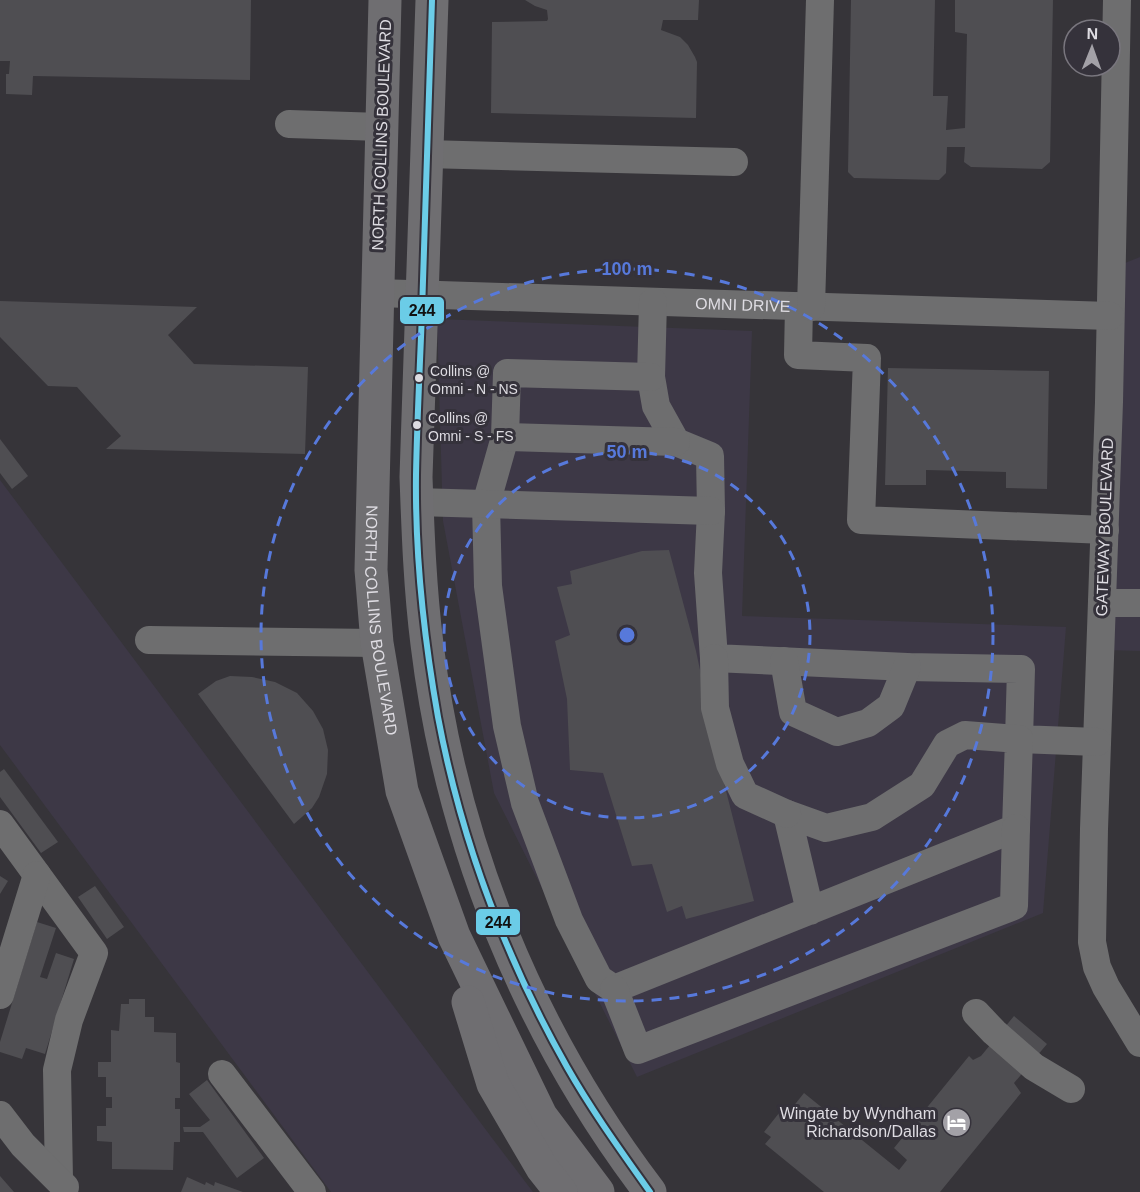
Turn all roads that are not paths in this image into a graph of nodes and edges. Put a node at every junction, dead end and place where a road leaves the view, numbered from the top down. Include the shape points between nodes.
1 (385, 0) edge
2 (424, 0) edge
3 (432, 0) edge
4 (820, 0) edge
5 (1117, 0) edge
6 (430, 33) junction
7 (289, 124) dead end
8 (381, 127) junction
9 (426, 154) junction
10 (734, 162) dead end
11 (377, 293) junction
12 (423, 295) junction
13 (653, 302) junction
14 (805, 307) junction
15 (1110, 316) junction
16 (651, 377) junction
17 (505, 437) junction
18 (676, 442) junction
19 (417, 502) junction
20 (486, 504) junction
21 (711, 511) junction
22 (1104, 530) junction
23 (1102, 603) junction
24 (1140, 603) edge
25 (149, 640) dead end
26 (377, 643) junction
27 (714, 658) junction
28 (784, 661) junction
29 (907, 667) junction
30 (1019, 739) junction
31 (1097, 742) junction
32 (787, 814) junction
33 (0, 824) edge
34 (1016, 828) junction
35 (37, 875) junction
36 (810, 911) junction
37 (454, 936) junction
38 (1, 986) edge
39 (614, 989) junction
40 (976, 1013) dead end
41 (1140, 1042) edge
42 (222, 1074) dead end
43 (1071, 1089) dead end
44 (0, 1115) edge
45 (597, 1115) junction
46 (64, 1186) edge
47 (312, 1192) edge
48 (561, 1192) edge
49 (598, 1192) edge
50 (650, 1192) edge
51 (672, 1192) edge

1 - 8 main road, NORTH COLLINS BOULEVARD
2 - 6 main road
3 - 6 main road
4 - 14 street
5 - 15 street, GATEWAY BOULEVARD
6 - 9 main road
7 - 8 street
8 - 11 main road, NORTH COLLINS BOULEVARD
9 - 10 street
9 - 12 main road
11 - 12 street, OMNI DRIVE
11 - 26 main road, NORTH COLLINS BOULEVARD via 371,570
12 - 13 street, OMNI DRIVE
12 - 19 main road
13 - 14 street, OMNI DRIVE
13 - 16 street
14 - 15 street, OMNI DRIVE
14 - 22 street via 798,355 867,358 861,520
15 - 22 street, GATEWAY BOULEVARD
16 - 17 street via 507,373
16 - 18 street via 656,406
17 - 18 street
17 - 20 street
18 - 21 street via 710,456
19 - 20 street
19 - 45 main road via 427,644 449,769 475,862 525,988
20 - 21 street
20 - 39 street via 488,586 507,726 525,803 569,920 599,979
21 - 27 street via 708,573
22 - 23 street, GATEWAY BOULEVARD
23 - 24 street
23 - 31 street, GATEWAY BOULEVARD
25 - 26 street
26 - 37 main road, NORTH COLLINS BOULEVARD via 402,791
27 - 28 street
27 - 32 street via 715,708 735,774 745,795
28 - 29 street
28 - 29 street via 793,712 837,732 868,723 891,706
29 - 30 street via 1021,669
30 - 31 street
30 - 32 street via 965,735 947,744 922,785 872,817 826,828
30 - 34 street
31 - 41 street, GATEWAY BOULEVARD via 1092,942 1106,987
32 - 36 street
33 - 35 street
34 - 36 street
34 - 39 street via 1014,906 638,1050
35 - 38 street
35 - 46 street via 94,953 69,1020 57,1070
36 - 39 street
37 - 48 main road via 468,1003 493,1084 536,1158
37 - 49 main road, NORTH COLLINS BOULEVARD via 541,1116
40 - 43 street via 1034,1067
42 - 47 street
44 - 46 street via 23,1145
45 - 50 main road
45 - 51 main road

